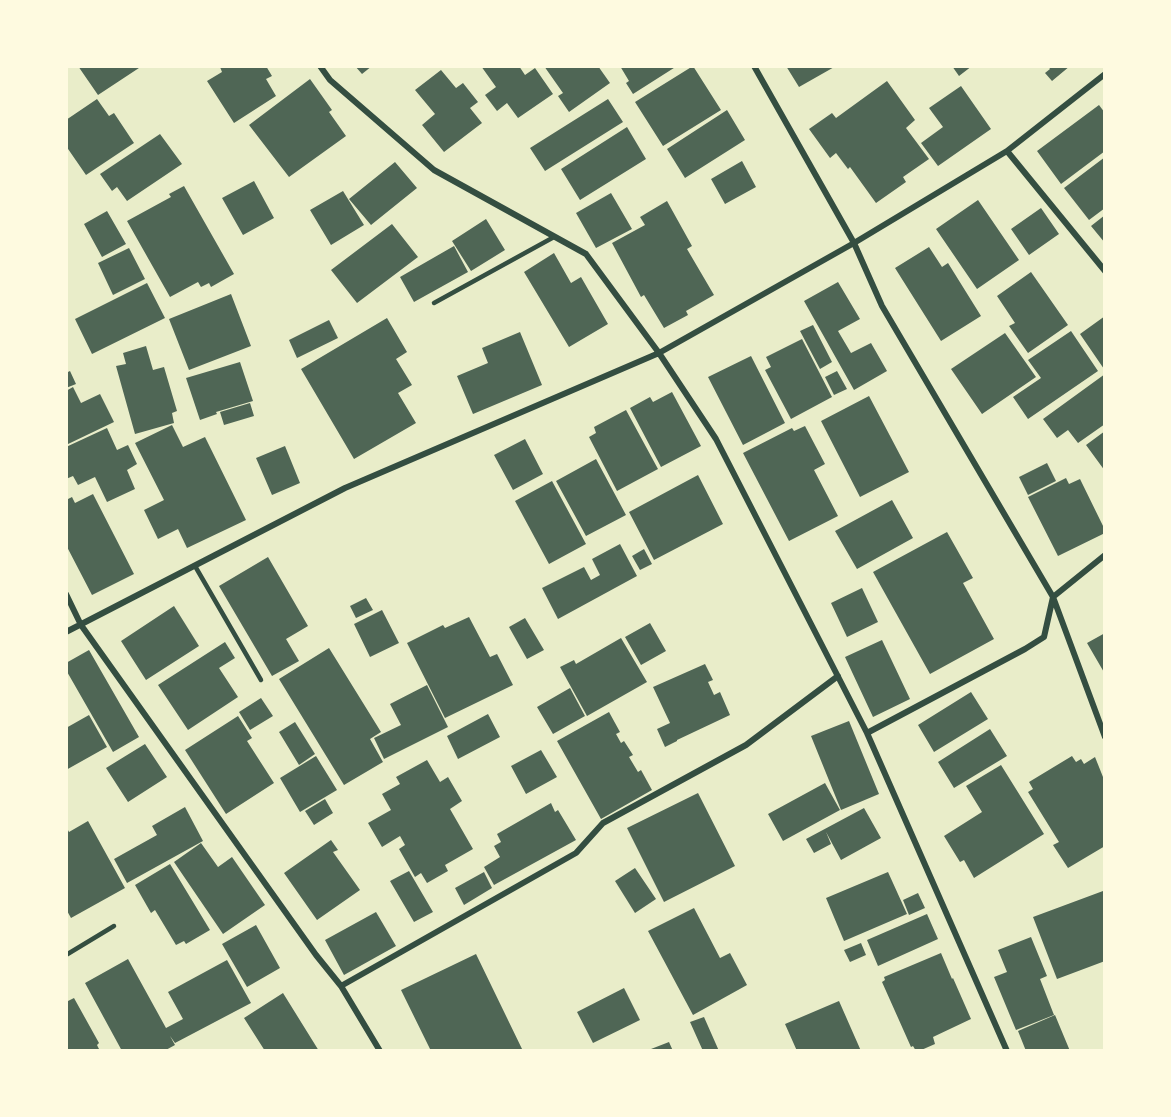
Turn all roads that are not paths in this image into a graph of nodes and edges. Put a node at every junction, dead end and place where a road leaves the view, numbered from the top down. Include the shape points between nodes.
1 (320, 66) edge
2 (754, 66) edge
3 (1105, 74) edge
4 (1007, 151) junction
5 (554, 237) junction
6 (854, 243) junction
7 (1105, 271) edge
8 (434, 303) dead end
9 (659, 353) junction
10 (1105, 555) edge
11 (195, 566) junction
12 (66, 594) edge
13 (1053, 597) junction
14 (81, 625) junction
15 (66, 633) edge
16 (837, 676) junction
17 (261, 680) dead end
18 (867, 733) junction
19 (1105, 737) edge
20 (114, 926) dead end
21 (66, 955) edge
22 (341, 986) junction
23 (380, 1051) edge
24 (1007, 1051) edge

1 - 5 street via 330,80 434,170
2 - 6 street
3 - 4 street
4 - 6 street
4 - 7 street
5 - 8 lane
5 - 9 street via 586,254
6 - 9 street
6 - 13 street via 882,306
9 - 11 street via 345,488
9 - 16 street via 716,439
10 - 13 street
11 - 14 street
11 - 17 lane
12 - 14 street
13 - 18 street via 1044,637
13 - 19 street
14 - 15 street
14 - 22 street
16 - 18 street
16 - 22 street via 746,745 603,823 576,853
18 - 24 street
20 - 21 lane
22 - 23 street

